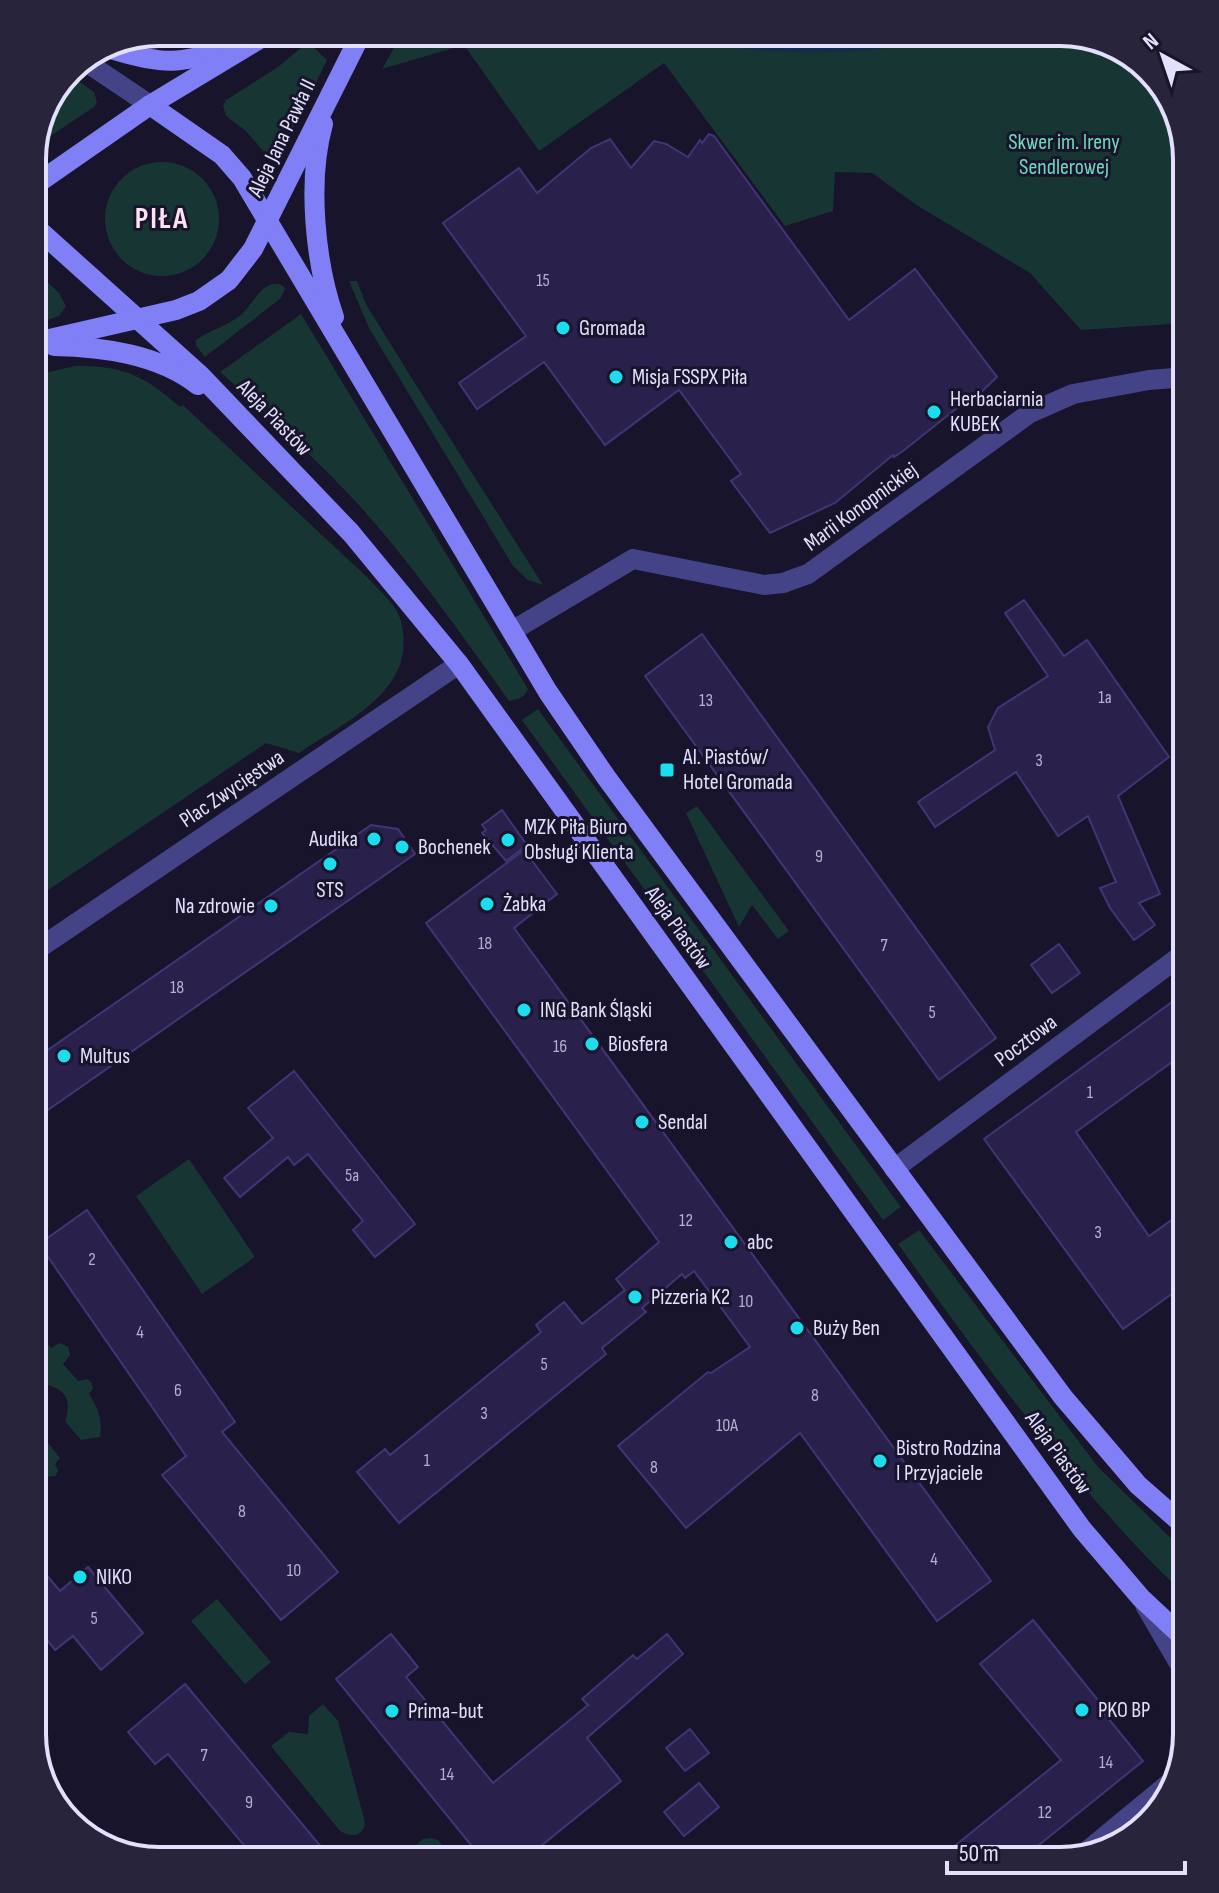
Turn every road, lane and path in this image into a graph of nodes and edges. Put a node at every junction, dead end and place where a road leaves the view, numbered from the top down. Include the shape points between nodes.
1 (233, 46) edge
2 (248, 46) edge
3 (355, 46) edge
4 (123, 53) edge
5 (94, 67) edge
6 (335, 84) junction
7 (150, 105) junction
8 (46, 177) edge
9 (267, 223) junction
10 (46, 237) edge
11 (137, 319) junction
12 (46, 341) edge
13 (46, 345) edge
14 (344, 348) junction
15 (1173, 378) edge
16 (242, 420) junction
17 (512, 631) junction
18 (459, 664) junction
19 (46, 944) edge
20 (1173, 961) edge
21 (894, 1169) junction
22 (1173, 1516) edge
23 (1141, 1598) junction
24 (1173, 1628) edge
25 (1173, 1653) edge
26 (1155, 1795) edge
27 (1103, 1838) edge

1 - 4 main road via 190,61 149,61
2 - 7 main road
3 - 6 main road, Aleja Jana Pawła II
5 - 7 street
6 - 9 main road, Aleja Jana Pawła II
6 - 14 main road via 320,136 314,187 324,282
7 - 8 main road
7 - 9 main road, Aleja Piastów via 222,155
9 - 11 main road, Aleja Jana Pawła II via 240,266 212,293 176,310
9 - 14 main road, Aleja Piastów
10 - 11 main road, Aleja Piastów
11 - 12 main road
11 - 16 main road, Aleja Piastów
13 - 16 main road via 135,355 192,381
14 - 17 main road, Aleja Piastów
15 - 17 street, Marii Konopnickiej via 1073,394 1030,413 808,574 764,585 633,559
16 - 18 main road, Aleja Piastów via 351,533
17 - 21 main road, Aleja Piastów via 606,777
18 - 19 street, Plac Zwycięstwa
18 - 23 main road, Aleja Piastów via 1082,1529
20 - 21 street, Pocztowa
21 - 22 main road, Aleja Piastów via 1063,1397 1138,1485
23 - 24 main road, Aleja Piastów
23 - 25 street, Aleja Piastów
26 - 27 street

